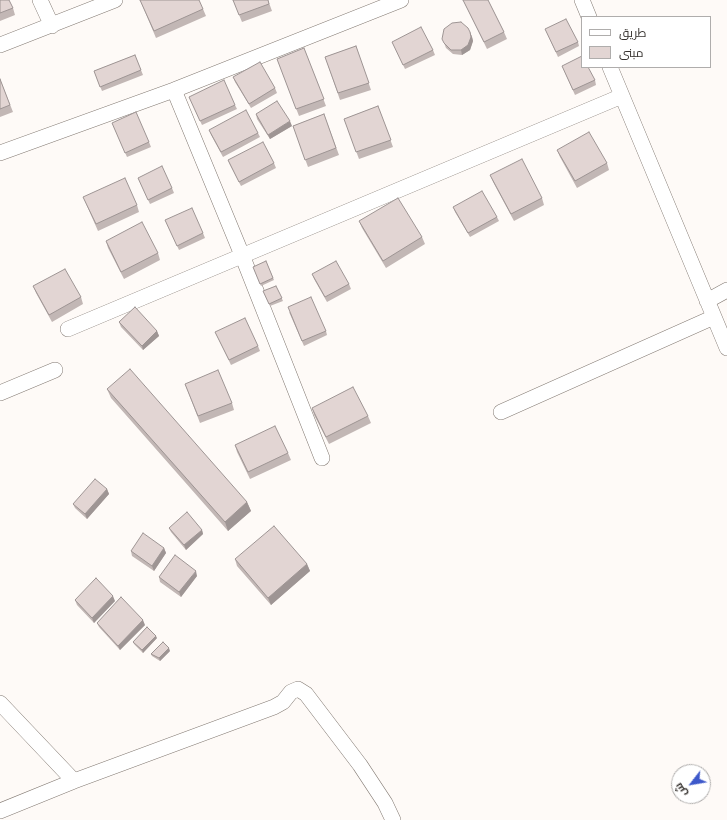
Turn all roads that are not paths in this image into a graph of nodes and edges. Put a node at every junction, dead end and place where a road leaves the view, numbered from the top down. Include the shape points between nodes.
1 (40, 0) edge
2 (115, 0) edge
3 (401, 0) edge
4 (582, 0) edge
5 (589, 16) edge
6 (52, 26) junction
7 (0, 45) edge
8 (610, 68) edge
9 (174, 90) junction
10 (622, 96) junction
11 (0, 153) edge
12 (242, 255) junction
13 (727, 290) edge
14 (707, 301) junction
15 (714, 317) junction
16 (68, 329) dead end
17 (727, 348) edge
18 (55, 370) dead end
19 (0, 392) edge
20 (501, 412) dead end
21 (322, 458) dead end
22 (0, 703) edge
23 (74, 781) junction
24 (0, 811) edge
25 (393, 820) edge

1 - 6 street
2 - 6 street
3 - 9 street
4 - 5 street
6 - 7 street
8 - 10 street
9 - 11 street
9 - 12 street
10 - 12 street
10 - 14 street
12 - 16 street
12 - 21 street
13 - 14 street
14 - 15 street
15 - 17 street
15 - 20 street
18 - 19 street
22 - 23 street
23 - 24 street
23 - 25 street via 274,707 298,689 306,694 360,765

